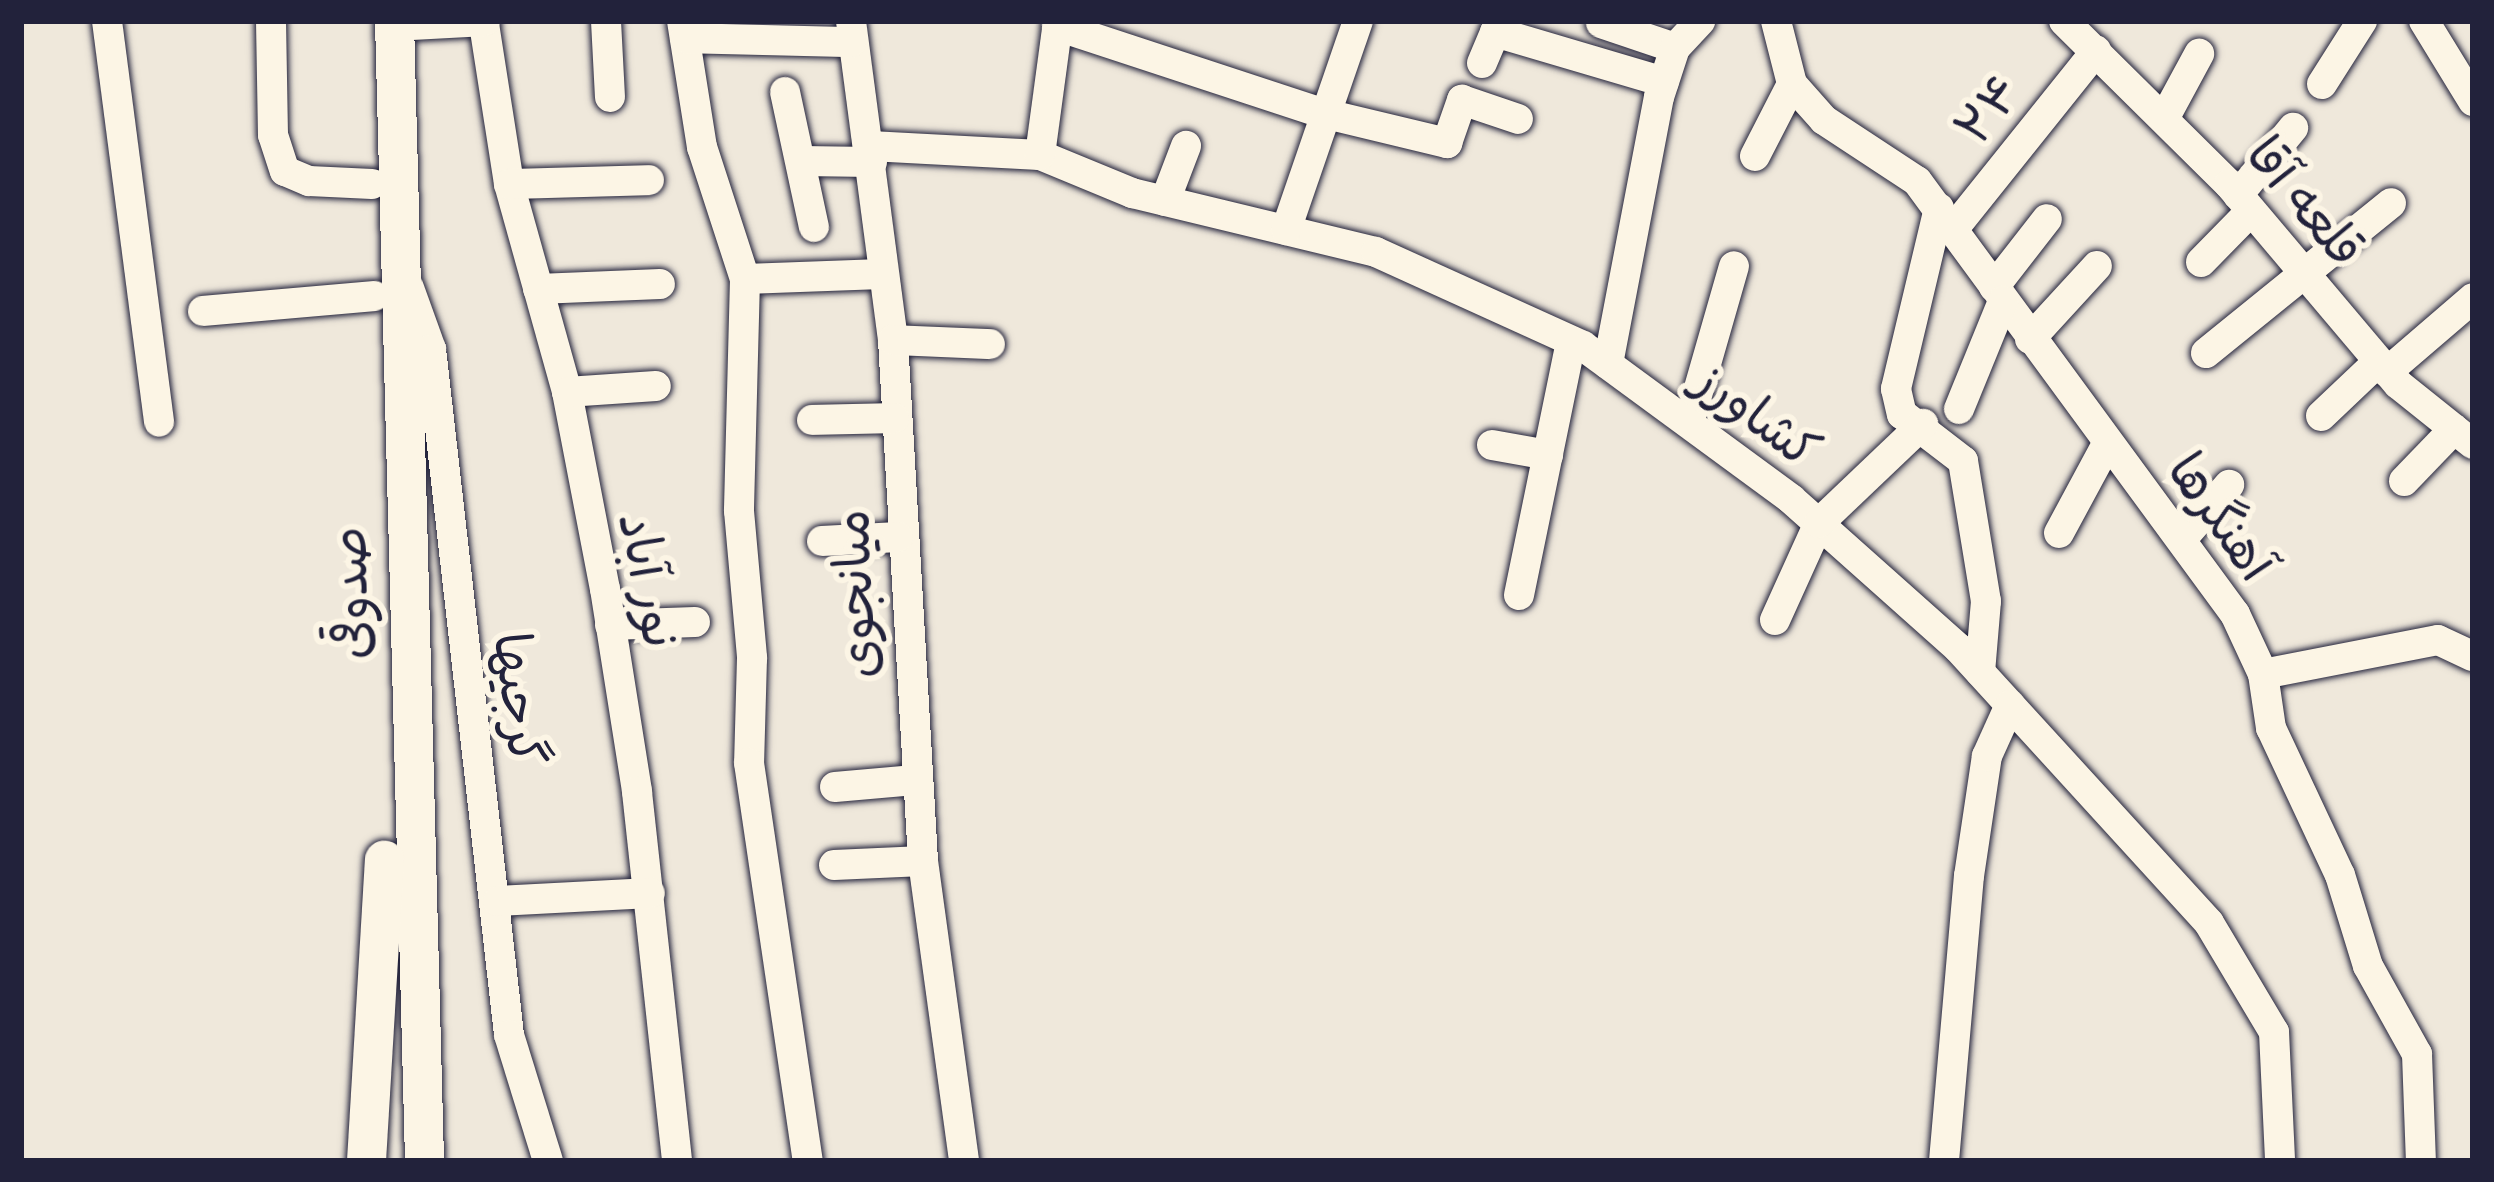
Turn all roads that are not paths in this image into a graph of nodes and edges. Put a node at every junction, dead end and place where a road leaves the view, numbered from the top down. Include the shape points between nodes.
1 (106, 21) edge
2 (271, 21) edge
3 (606, 21) edge
4 (1358, 21) edge
5 (1700, 21) edge
6 (1775, 21) edge
7 (2064, 21) edge
8 (2362, 21) edge
9 (2424, 21) edge
10 (484, 22) edge
11 (1601, 22) edge
12 (387, 23) edge
13 (1057, 23) edge
14 (684, 29) edge
15 (851, 31) edge
16 (1675, 48) junction
17 (2096, 51) junction
18 (2199, 54) dead end
19 (1482, 63) dead end
20 (1664, 82) junction
21 (1792, 84) junction
22 (2322, 84) dead end
23 (785, 92) dead end
24 (610, 97) dead end
25 (2473, 101) edge
26 (1322, 113) junction
27 (2165, 117) junction
28 (1518, 119) dead end
29 (2293, 128) dead end
30 (1186, 146) dead end
31 (871, 154) junction
32 (1040, 154) junction
33 (1755, 156) dead end
34 (802, 161) junction
35 (649, 180) dead end
36 (372, 184) junction
37 (509, 184) junction
38 (1165, 201) junction
39 (2391, 203) dead end
40 (2244, 204) junction
41 (1947, 218) junction
42 (2047, 219) dead end
43 (814, 226) dead end
44 (1286, 230) junction
45 (395, 249) junction
46 (2201, 262) dead end
47 (1734, 266) dead end
48 (2097, 266) dead end
49 (2301, 271) junction
50 (882, 274) junction
51 (745, 279) junction
52 (660, 284) dead end
53 (538, 289) junction
54 (1998, 294) junction
55 (374, 296) junction
56 (2473, 298) edge
57 (203, 311) dead end
58 (2030, 339) junction
59 (892, 340) junction
60 (1571, 340) junction
61 (990, 344) dead end
62 (2206, 352) dead end
63 (1608, 364) junction
64 (2383, 367) junction
65 (656, 386) dead end
66 (567, 392) junction
67 (1959, 409) dead end
68 (2321, 416) dead end
69 (894, 418) junction
70 (812, 420) dead end
71 (159, 422) dead end
72 (1689, 424) junction
73 (1923, 424) junction
74 (2464, 437) edge
75 (2107, 444) junction
76 (1492, 445) dead end
77 (1548, 455) junction
78 (2404, 481) dead end
79 (2229, 485) dead end
80 (1819, 523) junction
81 (2059, 533) dead end
82 (898, 537) junction
83 (2182, 538) junction
84 (821, 541) dead end
85 (1519, 595) dead end
86 (1775, 620) dead end
87 (695, 622) dead end
88 (610, 625) junction
89 (2473, 656) edge
90 (1980, 672) junction
91 (2263, 674) junction
92 (2010, 705) junction
93 (915, 780) junction
94 (835, 788) dead end
95 (922, 861) junction
96 (834, 866) dead end
97 (650, 893) junction
98 (498, 901) junction
99 (366, 1161) edge
100 (424, 1161) edge
101 (548, 1161) edge
102 (677, 1161) edge
103 (808, 1161) edge
104 (964, 1161) edge
105 (1944, 1161) edge
106 (2280, 1161) edge
107 (2421, 1161) edge

1 - 71 street
2 - 36 street via 272,135 285,171 309,181
3 - 24 street
4 - 26 street
5 - 16 street
6 - 21 street, آهنگرها
7 - 17 street, قلعه آقا
8 - 22 street
9 - 25 street
10 - 12 street
10 - 37 street, نور آباد
11 - 16 street
12 - 36 main road, صدوقی
12 - 45 main road, صدوقی
13 - 26 street
13 - 32 street
14 - 15 street
14 - 51 street via 702,147
15 - 31 street, میانجوی
16 - 20 street
17 - 27 street, قلعه آقا
17 - 41 street, ۲۴
18 - 27 street
19 - 20 street via 1495,32
20 - 63 street
21 - 33 street
21 - 41 street, آهنگرها via 1824,120 1917,181
23 - 34 street
26 - 28 street via 1447,142 1462,100
26 - 44 street
27 - 40 street, قلعه آقا
29 - 40 street
30 - 38 street
31 - 32 street, کشاورز
31 - 34 street, کشاورز
31 - 50 street, میانجوی
32 - 38 street, کشاورز
34 - 43 street
35 - 37 street
36 - 55 main road, صدوقی
37 - 53 street, نور آباد
38 - 44 street, کشاورز
39 - 49 street
40 - 46 street
40 - 49 street, قلعه آقا
41 - 54 street, آهنگرها
41 - 73 street via 1896,388 1902,414
42 - 54 street
44 - 60 street, کشاورز via 1376,252
45 - 98 street, گرجیها via 431,349
45 - 100 main road, صدوقی
47 - 72 street
48 - 58 street
49 - 62 street
49 - 64 street, قلعه آقا
50 - 51 street
50 - 59 street, میانجوی
51 - 103 street via 740,511 752,658 749,763
52 - 53 street
53 - 66 street, نور آباد
54 - 58 street, آهنگرها
54 - 67 street
55 - 57 street
55 - 99 main road, صدوقی via 385,912
56 - 64 street
58 - 75 street, آهنگرها
59 - 61 street
59 - 69 street, میانجوی
60 - 63 street, کشاورز
60 - 77 street
63 - 72 street, کشاورز
64 - 68 street
64 - 74 street, قلعه آقا
65 - 66 street
66 - 88 street, نور آباد
69 - 70 street
69 - 82 street, میانجوی
72 - 80 street, کشاورز
73 - 80 street
73 - 90 street via 1963,461 1986,601
74 - 78 street
75 - 81 street
75 - 83 street, آهنگرها
76 - 77 street
77 - 85 street
79 - 83 street
80 - 86 street
80 - 90 street, کشاورز
82 - 84 street
82 - 93 street, میانجوی
83 - 91 street, آهنگرها via 2235,614
87 - 88 street
88 - 97 street, نور آباد
89 - 91 street via 2438,640
90 - 92 street, کشاورز
91 - 107 street, آهنگرها via 2271,728 2340,875 2368,966 2417,1054
92 - 105 street via 1987,756 1975,836
92 - 106 street, کشاورز via 2210,923 2274,1032
93 - 94 street
93 - 95 street, میانجوی
95 - 96 street
95 - 104 street, میانجوی
97 - 98 street
97 - 102 street, نور آباد
98 - 101 street, گرجیها via 509,1035

